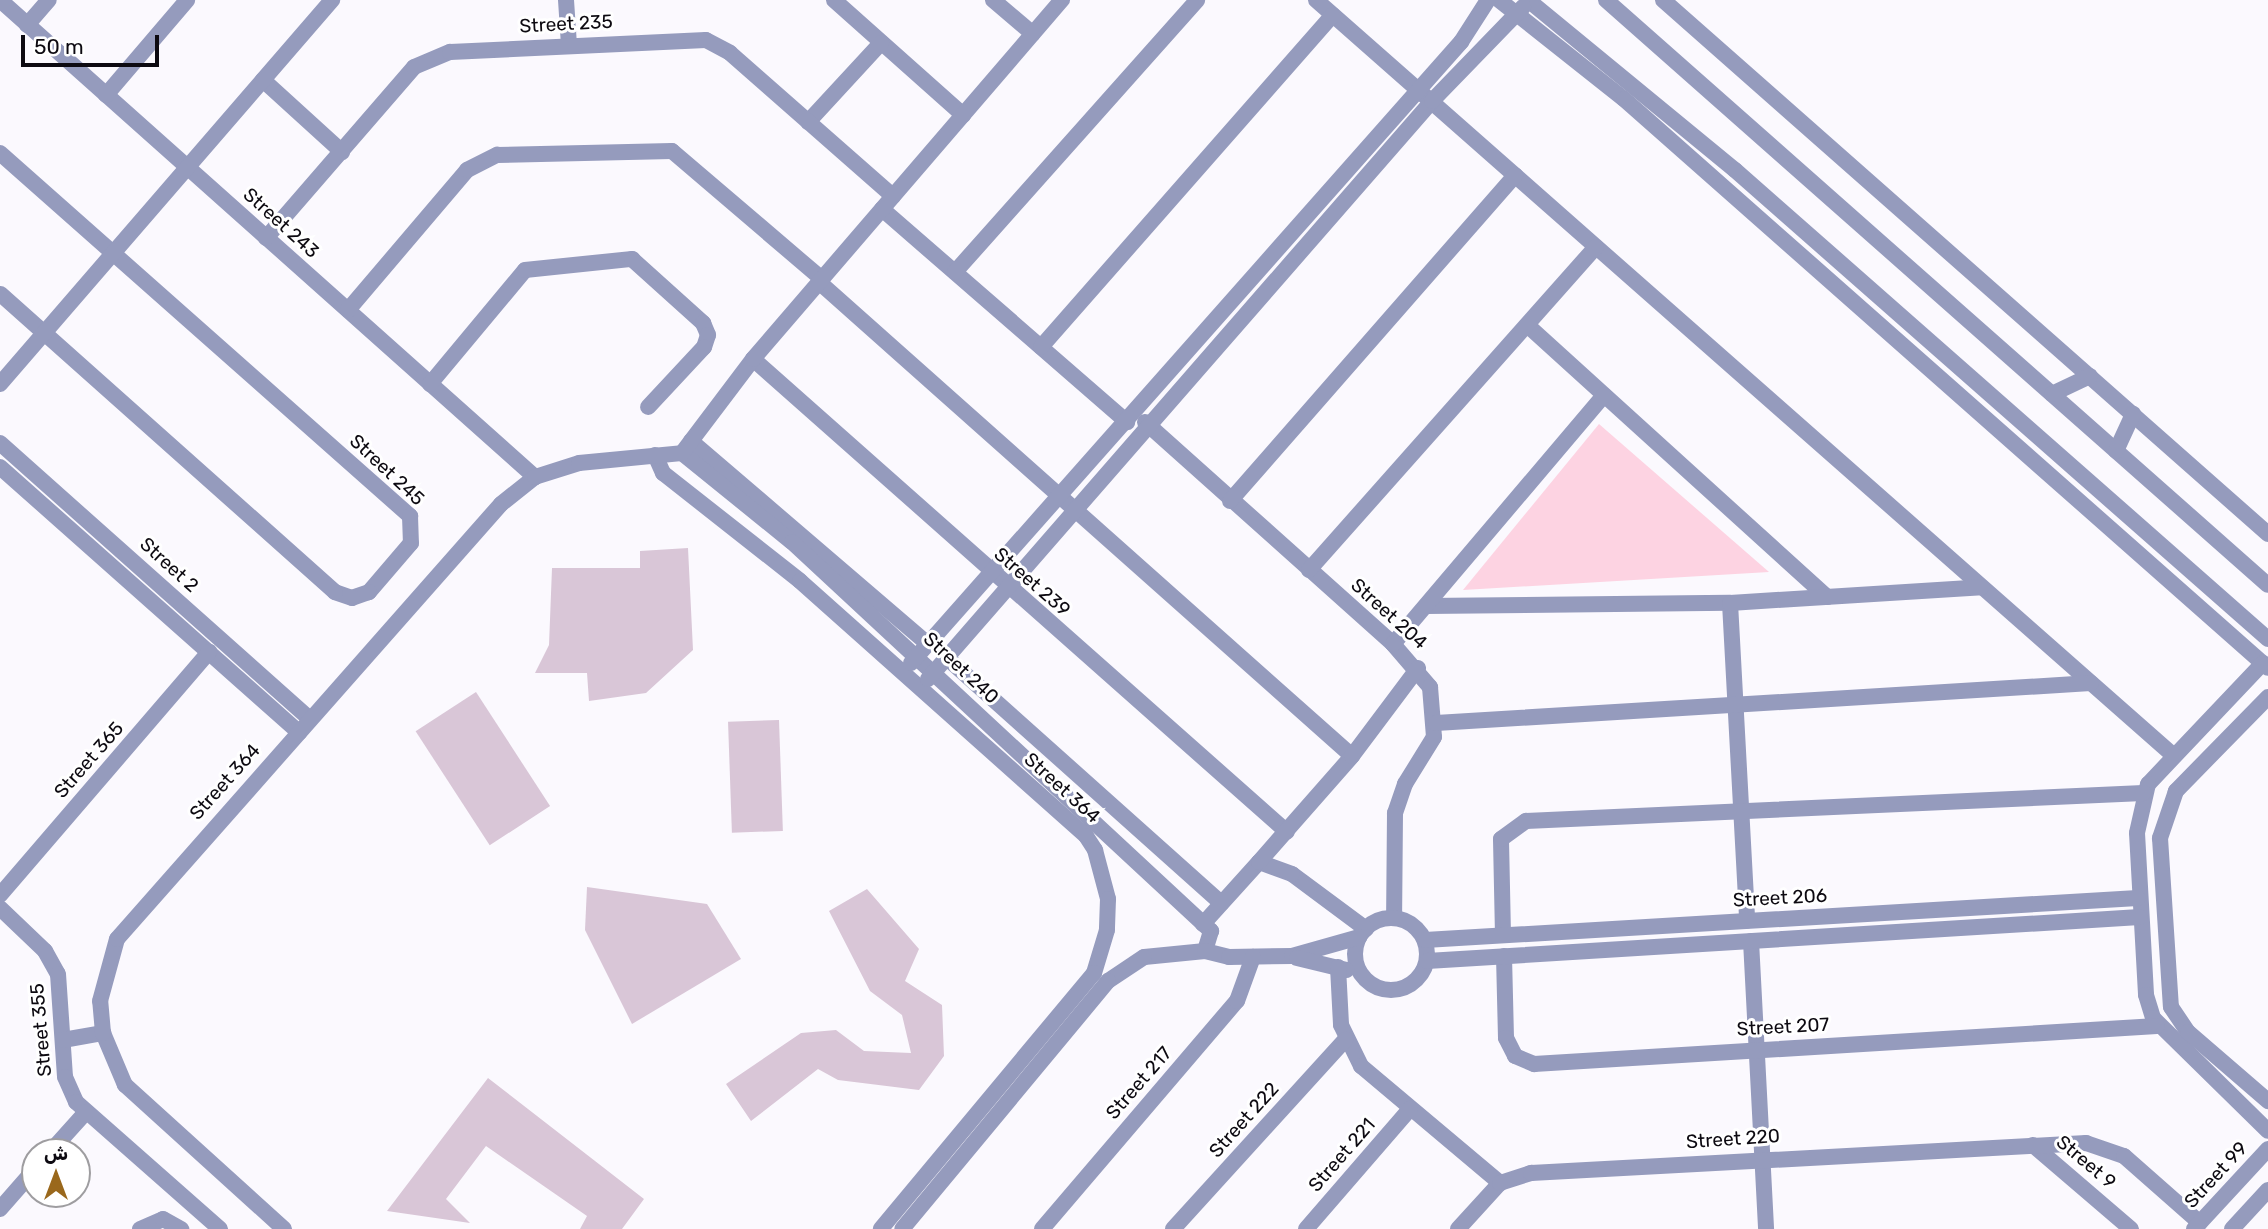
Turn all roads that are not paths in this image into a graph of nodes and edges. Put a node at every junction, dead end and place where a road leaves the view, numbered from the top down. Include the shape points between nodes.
1 (0, 0) edge
2 (48, 0) edge
3 (187, 0) edge
4 (332, 0) edge
5 (566, 0) edge
6 (834, 0) edge
7 (993, 0) edge
8 (1062, 0) edge
9 (1197, 0) edge
10 (1316, 0) edge
11 (1488, 0) edge
12 (1499, 0) edge
13 (1528, 0) edge
14 (1606, 0) edge
15 (1663, 0) edge
16 (1333, 15) junction
17 (1516, 15) junction
18 (27, 25) junction
19 (1033, 34) junction
20 (881, 43) junction
21 (569, 45) junction
22 (263, 80) junction
23 (1418, 89) junction
24 (106, 95) junction
25 (1432, 101) junction
26 (963, 115) junction
27 (808, 122) junction
28 (342, 152) junction
29 (0, 153) edge
30 (187, 167) junction
31 (1515, 175) junction
32 (888, 202) junction
33 (266, 238) junction
34 (1596, 247) junction
35 (113, 253) junction
36 (955, 272) junction
37 (821, 280) junction
38 (0, 294) edge
39 (348, 310) junction
40 (1527, 325) junction
41 (44, 333) junction
42 (1041, 347) junction
43 (753, 359) junction
44 (2090, 376) junction
45 (0, 384) edge
46 (430, 384) junction
47 (2052, 394) junction
48 (1604, 395) junction
49 (648, 407) dead end
50 (2133, 414) junction
51 (1131, 418) junction
52 (1151, 428) junction
53 (0, 443) edge
54 (686, 447) junction
55 (2116, 451) junction
56 (655, 455) junction
57 (0, 467) edge
58 (535, 477) junction
59 (2088, 479) junction
60 (2073, 495) junction
61 (1060, 497) junction
62 (1230, 501) junction
63 (1077, 512) junction
64 (2268, 534) edge
65 (1309, 570) junction
66 (992, 575) junction
67 (2268, 585) edge
68 (1981, 587) junction
69 (1008, 590) junction
70 (1826, 597) junction
71 (1730, 603) junction
72 (1426, 606) junction
73 (2268, 639) edge
74 (1393, 644) junction
75 (922, 650) junction
76 (209, 652) junction
77 (947, 658) junction
78 (2265, 666) edge
79 (1418, 668) junction
80 (934, 671) junction
81 (902, 673) junction
82 (2091, 683) junction
83 (920, 689) junction
84 (2268, 697) edge
85 (1735, 705) junction
86 (1436, 723) junction
87 (304, 725) junction
88 (2173, 755) junction
89 (1352, 756) junction
90 (2143, 793) junction
91 (1741, 810) junction
92 (1287, 832) junction
93 (1259, 862) junction
94 (0, 895) edge
95 (2138, 898) junction
96 (1221, 903) junction
97 (0, 908) edge
98 (2140, 917) junction
99 (1394, 918) junction
100 (1747, 921) junction
101 (1207, 928) junction
102 (1362, 933) junction
103 (1503, 935) junction
104 (1425, 940) junction
105 (1751, 941) junction
106 (1205, 951) junction
107 (1292, 956) junction
108 (1504, 956) junction
109 (1253, 957) junction
110 (1427, 961) junction
111 (1338, 967) junction
112 (1361, 974) junction
113 (2157, 1026) junction
114 (103, 1033) junction
115 (63, 1040) junction
116 (1345, 1040) junction
117 (1756, 1050) junction
118 (2268, 1101) edge
119 (1410, 1109) junction
120 (86, 1112) junction
121 (2268, 1131) edge
122 (63, 1138) edge
123 (2033, 1145) junction
124 (2268, 1149) edge
125 (1762, 1158) junction
126 (1500, 1184) junction
127 (21, 1185) edge
128 (2268, 1190) edge
129 (0, 1209) edge
130 (2197, 1226) edge
131 (895, 1227) edge
132 (140, 1229) edge
133 (181, 1229) edge
134 (220, 1229) edge
135 (284, 1229) edge
136 (1042, 1229) edge
137 (1173, 1229) edge
138 (1306, 1229) edge
139 (1458, 1229) edge
140 (1766, 1229) edge
141 (2132, 1229) edge
142 (2232, 1229) edge

1 - 18 street, Street 243
2 - 18 street
3 - 24 street
4 - 22 street
5 - 21 street
6 - 20 street
7 - 19 street
8 - 19 street
9 - 36 street
10 - 16 street
11 - 23 street via 1461,42
12 - 17 street
13 - 17 street
13 - 59 street via 1656,102
14 - 47 street
15 - 44 street
16 - 23 street
16 - 42 street
17 - 25 street
17 - 60 street via 1624,99
18 - 24 street, Street 243
19 - 26 street
20 - 26 street
20 - 27 street
21 - 27 street, Street 235 via 706,40 730,53
21 - 28 street, Street 235 via 450,52 425,60
22 - 28 street
22 - 30 street
23 - 25 street
23 - 51 street
24 - 30 street, Street 243
25 - 31 street
25 - 52 street
26 - 32 street
27 - 32 street, Street 235
28 - 33 street, Street 235
29 - 35 street, Street 245
30 - 33 street, Street 243
30 - 35 street
31 - 34 street
31 - 62 street
32 - 36 street, Street 235
32 - 37 street
33 - 39 street, Street 243
34 - 40 street
34 - 68 street
35 - 41 street
35 - 41 street, Street 245 via 410,516 411,543 369,592 352,598 335,592
36 - 42 street, Street 235
37 - 39 street via 680,154 662,150 497,155 467,170
37 - 43 street
37 - 61 street
38 - 41 street, Street 245
39 - 46 street, Street 243
40 - 48 street
40 - 65 street
41 - 45 street
42 - 51 street, Street 204
43 - 54 street
43 - 66 street, Street 239
44 - 47 street
44 - 50 street
46 - 49 street via 525,270 632,260 703,323 708,335 704,347
46 - 58 street, Street 243
47 - 55 street
48 - 70 street
48 - 72 street
50 - 55 street
50 - 64 street
51 - 52 street, Street 204
51 - 61 street
52 - 62 street, Street 204
52 - 63 street
53 - 87 street, Street 2
54 - 56 street, Street 364
54 - 75 street, Street 240
55 - 67 street
56 - 58 street, Street 364 via 579,463
56 - 81 street, Street 364 via 663,472 800,581
57 - 76 street, Street 2
58 - 87 street, Street 364 via 501,504
59 - 60 street
59 - 73 street
60 - 78 street
61 - 63 street
61 - 66 street
62 - 65 street, Street 204
63 - 69 street
63 - 89 street
65 - 74 street, Street 204
66 - 69 street, Street 239
66 - 75 street
68 - 70 street
68 - 82 street
69 - 77 street
69 - 92 street, Street 239
70 - 71 street
71 - 72 street
71 - 85 street
72 - 74 street
74 - 79 street, Street 204
75 - 80 street, Street 240
75 - 81 street
76 - 87 street, Street 2
76 - 94 street, Street 365
77 - 80 street
77 - 96 street
78 - 88 street
79 - 86 street, Street 204 via 1430,687
79 - 89 street
80 - 83 street
80 - 101 street, Street 240
81 - 83 street, Street 364
82 - 85 street
82 - 88 street
83 - 131 street, Street 364 via 1086,836 1108,899 1107,930 1094,974 1080,996
84 - 118 street via 2188,775 2166,808 2161,898 2167,993 2178,1020
85 - 86 street
85 - 91 street
86 - 99 street via 1395,813
87 - 114 street, Street 364 via 117,939 100,1001
88 - 90 street
89 - 92 street
90 - 91 street
90 - 95 street via 2137,825
91 - 100 street
91 - 103 street via 1516,824 1500,850
92 - 93 street
93 - 96 street
93 - 102 street via 1292,874
95 - 98 street
95 - 100 street, Street 206
96 - 101 street
97 - 115 street, Street 355 via 53,962 60,986
98 - 105 street
98 - 113 street via 2147,1006
99 - 102 street
99 - 104 street via 1415,926
100 - 103 street, Street 206
101 - 106 street
102 - 107 street
102 - 112 street via 1355,950
103 - 104 street, Street 206
104 - 110 street
105 - 108 street
105 - 117 street
106 - 109 street
106 - 131 street, Street 364 via 1128,963
107 - 109 street
107 - 111 street
108 - 110 street
108 - 117 street, Street 207 via 1506,1038 1524,1062
109 - 136 street, Street 217 via 1237,1001
110 - 112 street via 1415,982 1392,991 1369,984
111 - 112 street
111 - 116 street
113 - 117 street, Street 207
113 - 121 street
114 - 115 street
114 - 135 street, Street 364 via 116,1069 144,1107
115 - 120 street, Street 355 via 65,1077
116 - 119 street via 1361,1066
116 - 137 street, Street 222
117 - 125 street
119 - 126 street
119 - 138 street, Street 221
120 - 122 street
120 - 134 street, Street 355
123 - 125 street, Street 220
123 - 130 street, Street 9 via 2086,1143 2112,1149
123 - 141 street, Street 9
124 - 130 street, Street 99
125 - 126 street, Street 220 via 1531,1173
125 - 140 street
126 - 139 street, Street 220
127 - 129 street
128 - 142 street
132 - 133 street via 163,1219

